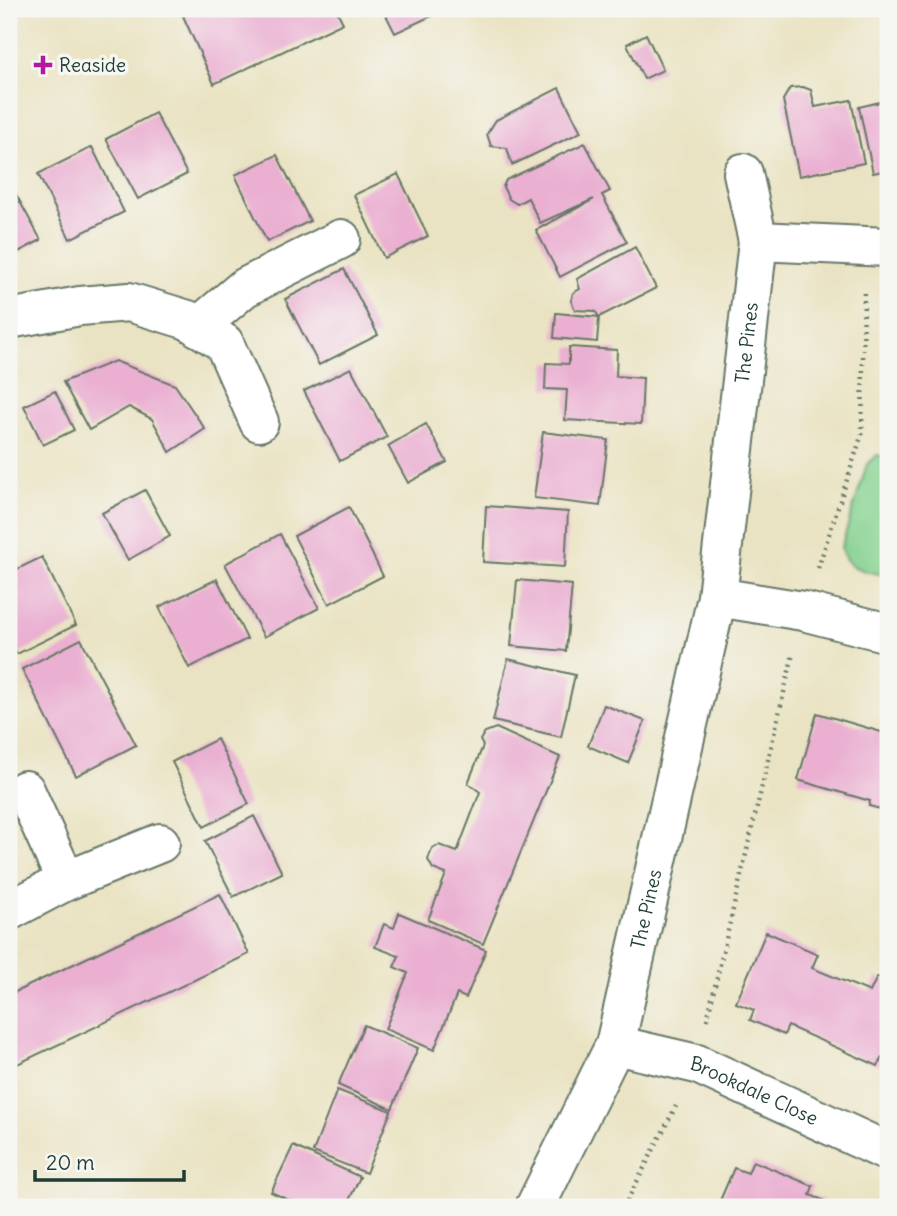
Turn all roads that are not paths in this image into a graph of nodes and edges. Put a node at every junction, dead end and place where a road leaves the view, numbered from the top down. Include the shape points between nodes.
1 (743, 173) dead end
2 (341, 239) dead end
3 (758, 241) junction
4 (877, 247) edge
5 (9, 318) edge
6 (198, 327) junction
7 (259, 422) dead end
8 (717, 597) junction
9 (888, 633) edge
10 (25, 790) dead end
11 (160, 843) dead end
12 (66, 881) junction
13 (9, 911) edge
14 (615, 1045) junction
15 (888, 1152) edge
16 (535, 1207) edge

1 - 3 street, The Pines
2 - 6 street via 244,288
3 - 4 street
3 - 8 street, The Pines
5 - 6 street via 129,302
6 - 7 street via 224,343
8 - 9 street via 803,611
8 - 14 street, The Pines
10 - 12 street
11 - 12 street
12 - 13 street
14 - 15 street, Brookdale Close via 697,1064
14 - 16 street, The Pines

